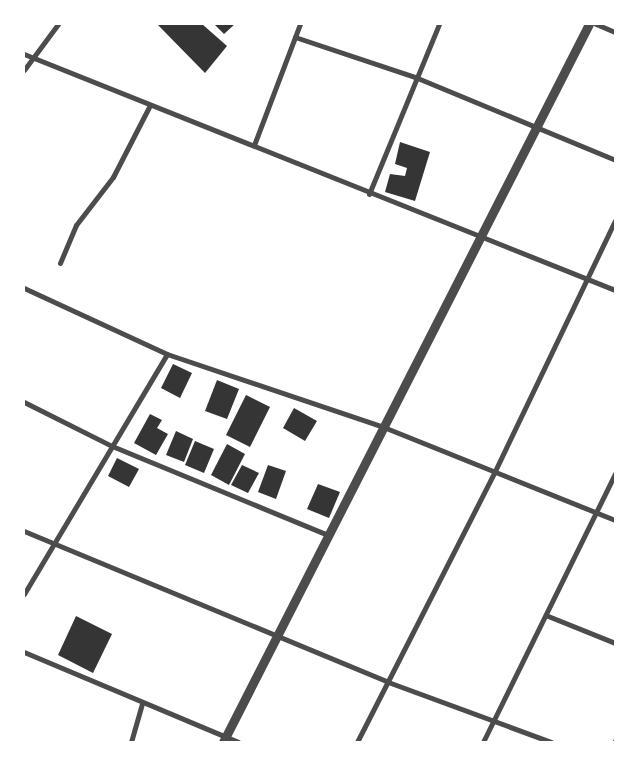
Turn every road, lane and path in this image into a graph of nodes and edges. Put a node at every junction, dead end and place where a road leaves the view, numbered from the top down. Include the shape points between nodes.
1 (58, 24) edge
2 (300, 24) edge
3 (439, 24) edge
4 (589, 24) edge
5 (596, 24) edge
6 (615, 32) edge
7 (295, 36) junction
8 (24, 54) edge
9 (32, 58) junction
10 (24, 70) edge
11 (415, 77) junction
12 (149, 107) junction
13 (535, 128) junction
14 (254, 145) junction
15 (615, 160) edge
16 (369, 194) junction
17 (615, 220) edge
18 (481, 234) junction
19 (60, 263) dead end
20 (588, 280) junction
21 (24, 288) edge
22 (615, 290) edge
23 (167, 354) junction
24 (24, 402) edge
25 (382, 426) junction
26 (112, 446) junction
27 (494, 473) junction
28 (615, 474) edge
29 (596, 512) junction
30 (615, 520) edge
31 (24, 531) edge
32 (328, 535) junction
33 (53, 542) junction
34 (24, 594) edge
35 (548, 616) junction
36 (279, 635) junction
37 (615, 643) edge
38 (24, 652) edge
39 (388, 682) junction
40 (142, 704) junction
41 (493, 721) junction
42 (224, 740) edge
43 (131, 742) edge
44 (238, 742) edge
45 (357, 742) edge
46 (483, 742) edge
47 (551, 742) edge

1 - 9 street
2 - 7 street
3 - 11 street
4 - 13 street
5 - 6 street
7 - 11 street
7 - 14 street
8 - 9 street
9 - 10 street
9 - 12 street
11 - 13 street
11 - 16 street
12 - 14 street
12 - 19 street via 113,177 76,225
13 - 15 street
13 - 18 street
14 - 16 street
16 - 18 street
17 - 20 street
18 - 20 street
18 - 25 street
20 - 22 street
20 - 27 street
21 - 23 street
23 - 25 street
23 - 26 street
24 - 26 street
25 - 27 street
25 - 32 street
26 - 32 street
26 - 33 street
27 - 29 street
27 - 39 street
28 - 29 street
29 - 30 street
29 - 35 street
31 - 33 street
32 - 36 street
33 - 34 street
33 - 36 street
35 - 37 street
35 - 41 street
36 - 39 street
36 - 42 street
38 - 40 street
39 - 41 street
39 - 45 street
40 - 42 street
40 - 43 street
41 - 46 street
41 - 47 street
42 - 44 street

